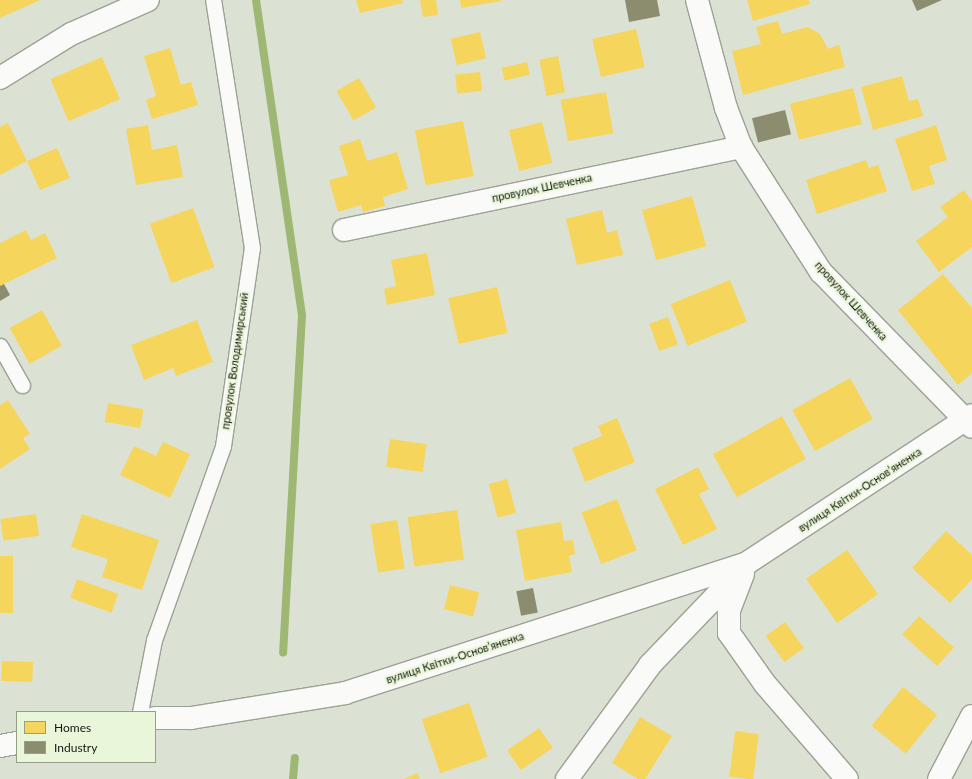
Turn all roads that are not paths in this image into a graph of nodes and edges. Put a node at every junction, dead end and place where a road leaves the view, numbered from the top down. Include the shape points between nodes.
1 (148, 0) edge
2 (213, 0) edge
3 (697, 0) edge
4 (0, 78) edge
5 (741, 147) junction
6 (344, 230) dead end
7 (0, 346) edge
8 (22, 385) dead end
9 (969, 422) edge
10 (747, 563) junction
11 (140, 711) edge
12 (972, 716) edge
13 (156, 718) edge
14 (16, 743) edge
15 (0, 746) edge
16 (567, 779) edge
17 (847, 779) edge
18 (939, 779) edge

1 - 4 street via 71,34
2 - 11 lane, провулок Володимирський via 252,248 223,446 154,640
3 - 5 street, провулок Шевченка via 726,108
5 - 6 street, провулок Шевченка
5 - 9 street, провулок Шевченка via 821,272
7 - 8 lane
9 - 10 street, вулиця Квітки-Основʼяненка
10 - 13 street, вулиця Квітки-Основʼяненка via 345,693 191,718
10 - 16 street, вулиця Квітки-Основʼяненка via 650,666
10 - 17 street via 729,611 729,633 765,684
12 - 18 street
14 - 15 street

